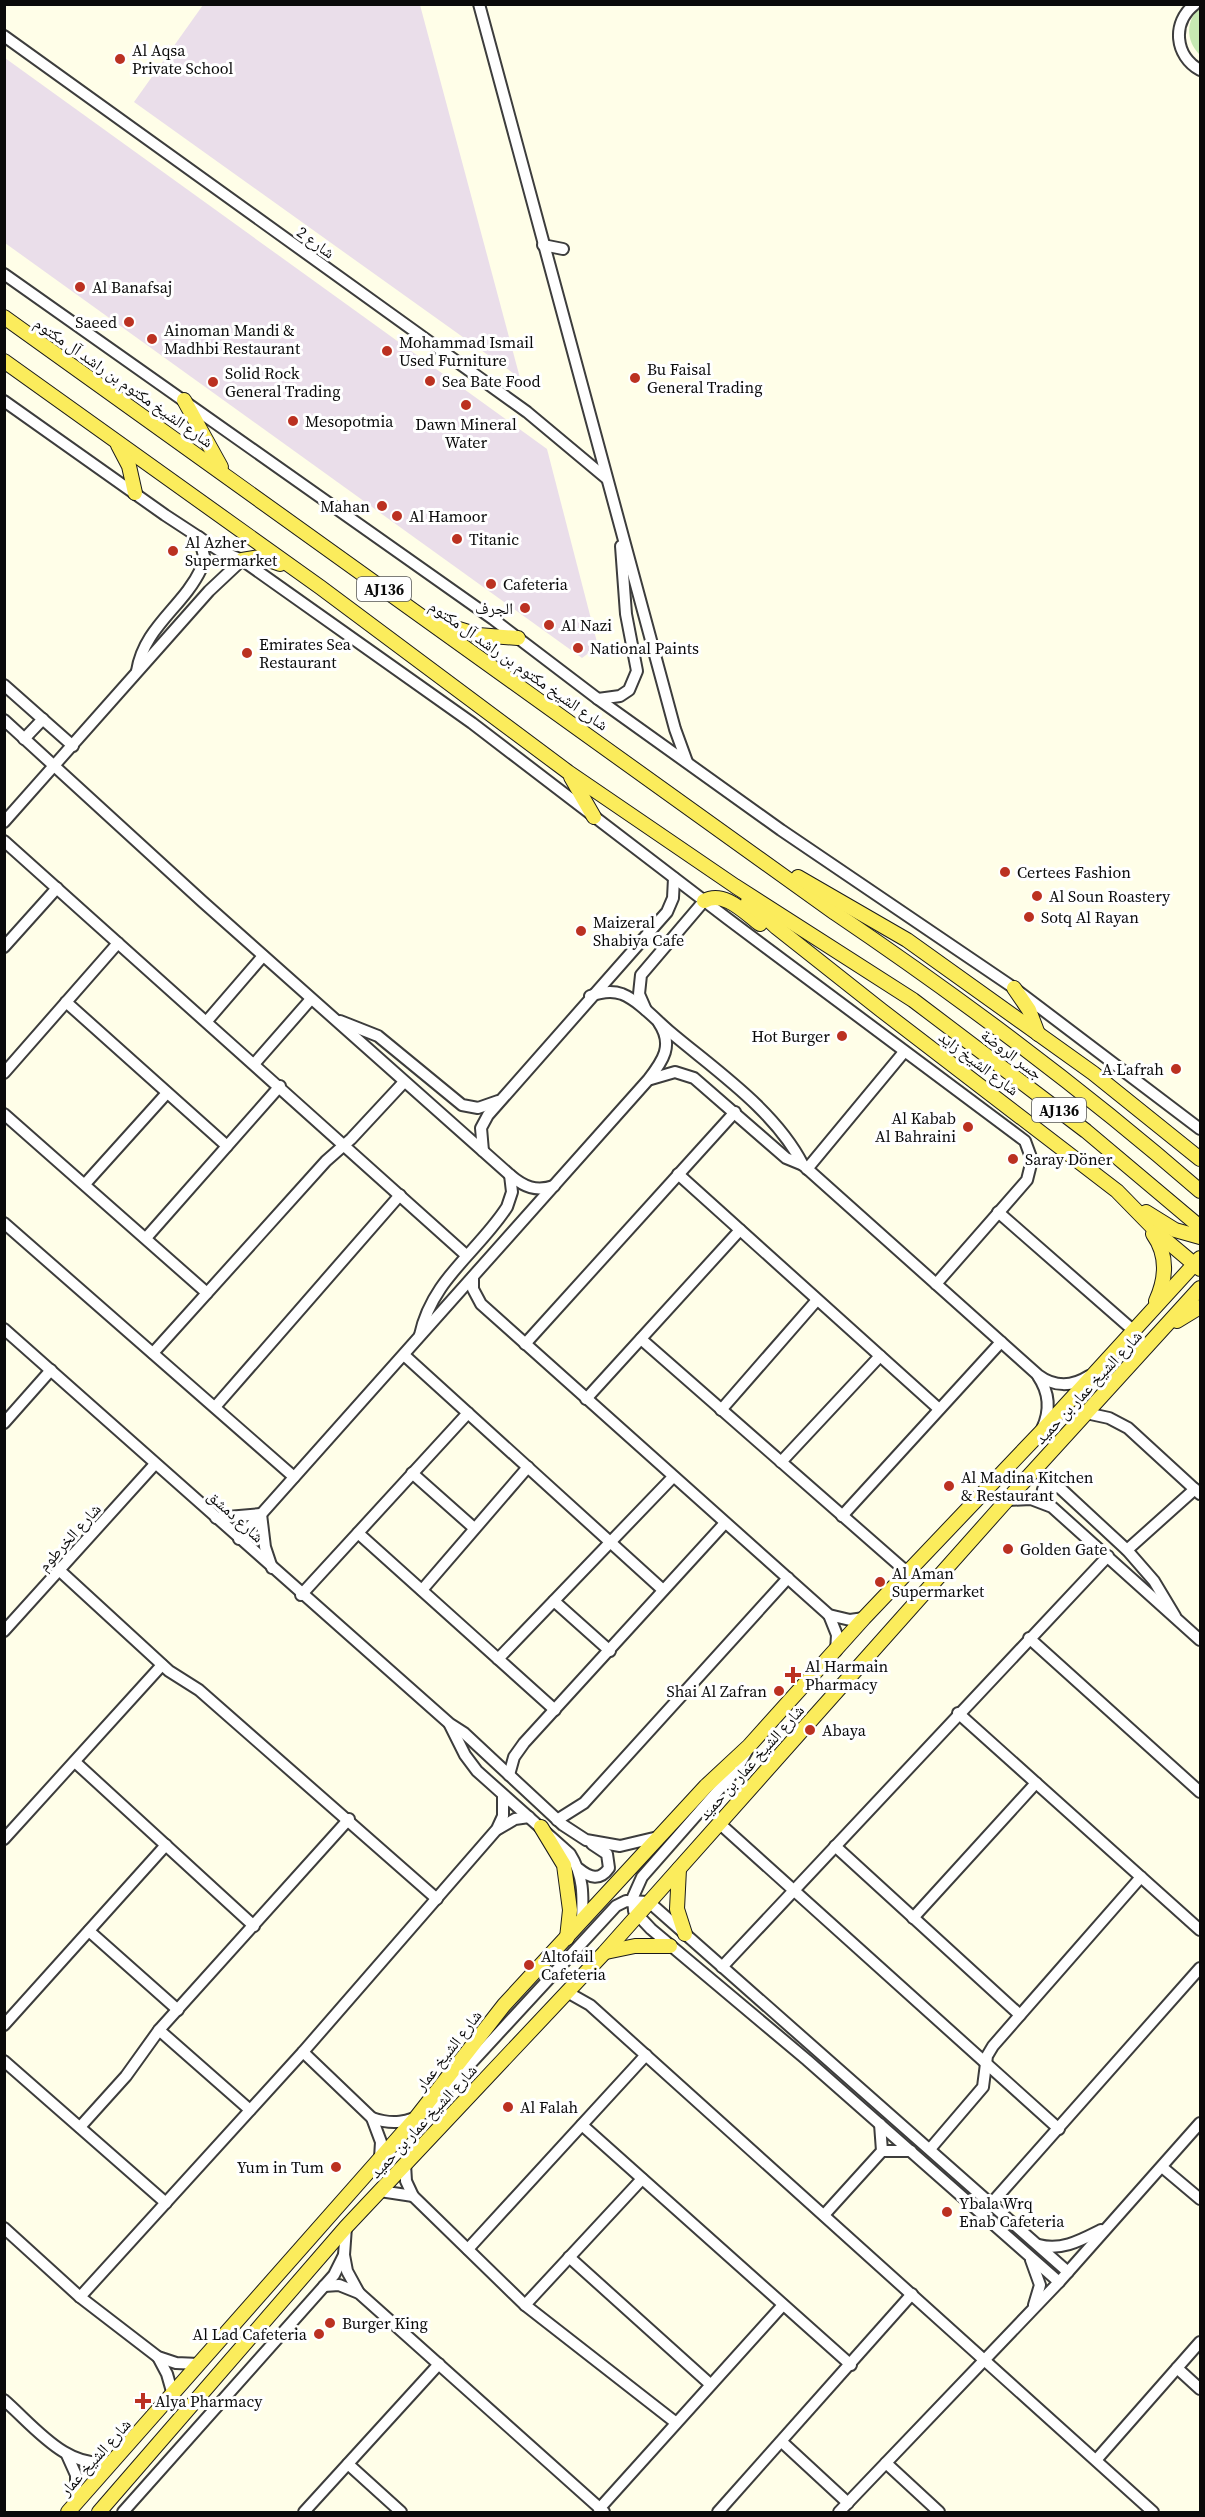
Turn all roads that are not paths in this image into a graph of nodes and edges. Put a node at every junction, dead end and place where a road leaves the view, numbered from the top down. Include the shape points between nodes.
1 (1195, 4) edge
2 (480, 5) edge
3 (1187, 9) edge
4 (4, 36) edge
5 (1200, 70) edge
6 (543, 245) junction
7 (563, 249) dead end
8 (4, 274) edge
9 (4, 317) edge
10 (4, 361) edge
11 (4, 400) edge
12 (184, 400) junction
13 (115, 441) junction
14 (225, 474) junction
15 (606, 478) junction
16 (135, 492) junction
17 (617, 516) junction
18 (199, 537) junction
19 (242, 560) junction
20 (306, 577) junction
21 (422, 617) junction
22 (518, 638) junction
23 (136, 674) junction
24 (4, 685) edge
25 (597, 699) junction
26 (43, 719) junction
27 (4, 720) edge
28 (24, 739) junction
29 (73, 746) junction
30 (688, 763) junction
31 (54, 767) junction
32 (568, 772) junction
33 (594, 818) junction
34 (4, 822) edge
35 (4, 841) edge
36 (764, 860) junction
37 (674, 878) junction
38 (735, 886) junction
39 (57, 888) junction
40 (704, 901) junction
41 (118, 943) junction
42 (4, 947) edge
43 (263, 956) junction
44 (927, 975) joint
45 (1014, 988) junction
46 (590, 996) junction
47 (311, 999) junction
48 (66, 1002) junction
49 (881, 1010) junction
50 (647, 1013) junction
51 (207, 1021) junction
52 (339, 1021) junction
53 (659, 1023) junction
54 (1038, 1034) junction
55 (904, 1052) junction
56 (255, 1063) junction
57 (4, 1073) edge
58 (648, 1080) junction
59 (404, 1082) junction
60 (280, 1086) junction
61 (167, 1093) junction
62 (501, 1100) junction
63 (735, 1112) junction
64 (4, 1114) edge
65 (1200, 1129) edge
66 (345, 1145) junction
67 (227, 1146) junction
68 (483, 1151) junction
69 (1198, 1155) edge
70 (1083, 1165) junction
71 (805, 1167) junction
72 (678, 1174) junction
73 (510, 1175) junction
74 (85, 1184) junction
75 (554, 1186) junction
76 (1118, 1191) junction
77 (1200, 1191) edge
78 (400, 1195) junction
79 (998, 1212) junction
80 (7, 1230) edge
81 (740, 1230) junction
82 (1198, 1233) edge
83 (146, 1238) junction
84 (466, 1255) junction
85 (1198, 1264) edge
86 (473, 1277) junction
87 (936, 1284) junction
88 (1200, 1288) edge
89 (207, 1293) junction
90 (453, 1300) junction
91 (817, 1300) junction
92 (481, 1304) junction
93 (1200, 1309) edge
94 (1150, 1313) junction
95 (1167, 1326) junction
96 (4, 1329) edge
97 (1134, 1331) junction
98 (419, 1338) junction
99 (641, 1339) junction
100 (1000, 1342) junction
101 (525, 1344) junction
102 (153, 1353) junction
103 (404, 1355) junction
104 (880, 1356) junction
105 (51, 1370) junction
106 (1094, 1373) junction
107 (1038, 1375) junction
108 (586, 1399) junction
109 (215, 1407) junction
110 (939, 1409) junction
111 (721, 1410) junction
112 (468, 1413) junction
113 (1086, 1413) junction
114 (4, 1423) edge
115 (1040, 1433) junction
116 (781, 1462) junction
117 (155, 1464) junction
118 (528, 1467) junction
119 (412, 1473) junction
120 (294, 1477) junction
121 (673, 1477) junction
122 (1197, 1492) edge
123 (1008, 1500) junction
124 (1046, 1503) junction
125 (261, 1514) junction
126 (842, 1516) junction
127 (216, 1518) junction
128 (724, 1523) junction
129 (474, 1528) junction
130 (358, 1533) junction
131 (239, 1539) junction
132 (610, 1543) junction
133 (1127, 1550) junction
134 (1108, 1556) junction
135 (272, 1569) junction
136 (59, 1570) junction
137 (908, 1573) junction
138 (788, 1578) junction
139 (422, 1590) junction
140 (663, 1590) junction
141 (302, 1594) junction
142 (554, 1601) junction
143 (830, 1615) junction
144 (864, 1618) junction
145 (1176, 1619) junction
146 (4, 1631) edge
147 (1029, 1638) junction
148 (1200, 1640) edge
149 (610, 1651) junction
150 (836, 1651) junction
151 (498, 1659) junction
152 (162, 1665) junction
153 (555, 1710) junction
154 (958, 1713) junction
155 (450, 1724) junction
156 (749, 1746) junction
157 (75, 1761) junction
158 (509, 1775) junction
159 (1036, 1783) junction
160 (1200, 1792) edge
161 (503, 1795) junction
162 (529, 1817) junction
163 (348, 1819) junction
164 (557, 1820) junction
165 (719, 1823) junction
166 (542, 1827) junction
167 (497, 1829) junction
168 (660, 1836) junction
169 (4, 1839) edge
170 (586, 1840) junction
171 (166, 1845) junction
172 (835, 1846) junction
173 (579, 1869) junction
174 (679, 1869) junction
175 (1141, 1878) junction
176 (793, 1890) junction
177 (437, 1899) junction
178 (633, 1901) junction
179 (649, 1902) junction
180 (636, 1916) junction
181 (913, 1918) junction
182 (582, 1921) junction
183 (254, 1926) junction
184 (1200, 1930) edge
185 (89, 1931) junction
186 (685, 1934) junction
187 (567, 1938) junction
188 (670, 1946) junction
189 (604, 1953) junction
190 (722, 1967) junction
191 (1200, 1968) edge
192 (567, 1992) junction
193 (178, 2010) junction
194 (1020, 2015) junction
195 (4, 2025) edge
196 (159, 2030) junction
197 (303, 2052) junction
198 (646, 2055) junction
199 (4, 2061) edge
200 (988, 2067) junction
201 (250, 2110) junction
202 (372, 2118) junction
203 (415, 2119) junction
204 (1200, 2123) edge
205 (880, 2124) junction
206 (582, 2125) junction
207 (80, 2127) junction
208 (1059, 2129) junction
209 (930, 2149) junction
210 (882, 2151) junction
211 (911, 2151) junction
212 (380, 2158) junction
213 (405, 2164) junction
214 (1162, 2167) junction
215 (642, 2179) junction
216 (380, 2191) junction
217 (413, 2196) junction
218 (1200, 2199) edge
219 (166, 2203) junction
220 (990, 2205) junction
221 (824, 2215) junction
222 (346, 2227) junction
223 (4, 2228) edge
224 (1107, 2228) junction
225 (1037, 2245) junction
226 (468, 2250) junction
227 (1026, 2252) junction
228 (344, 2255) junction
229 (569, 2257) junction
230 (1068, 2272) junction
231 (1059, 2282) junction
232 (324, 2286) junction
233 (359, 2293) junction
234 (912, 2294) junction
235 (81, 2297) junction
236 (525, 2305) junction
237 (783, 2305) junction
238 (1033, 2309) junction
239 (1200, 2342) edge
240 (158, 2357) junction
241 (986, 2359) junction
242 (199, 2364) junction
243 (439, 2364) junction
244 (851, 2365) junction
245 (1177, 2368) junction
246 (710, 2384) junction
247 (1200, 2389) edge
248 (173, 2395) junction
249 (4, 2400) edge
250 (675, 2422) junction
251 (782, 2442) junction
252 (67, 2454) junction
253 (1097, 2459) junction
254 (113, 2461) junction
255 (886, 2463) junction
256 (348, 2464) junction
257 (848, 2503) junction
258 (72, 2508) edge
259 (602, 2511) edge
260 (99, 2512) edge
261 (123, 2512) edge
262 (304, 2512) edge
263 (401, 2512) edge
264 (718, 2512) edge
265 (839, 2512) edge
266 (939, 2512) edge
267 (1153, 2512) edge

1 - 3 street
2 - 6 street
3 - 5 street via 1179,42 1189,62
4 - 15 street, شارع 2 via 527,412
6 - 7 street
6 - 15 street
8 - 12 street
9 - 14 main road, شارع الشيخ مكتوم بن راشد آل مكتوم / AJ136
10 - 13 main road, AJ136
11 - 16 street
12 - 14 main road
12 - 22 street
13 - 16 main road via 129,466
13 - 20 main road, AJ136
14 - 21 main road, شارع الشيخ مكتوم بن راشد آل مكتوم / AJ136
15 - 17 street
16 - 18 street
17 - 25 street via 626,614 637,671 629,690 620,696
17 - 30 street via 675,729
18 - 19 street
18 - 23 street via 204,556 201,569 151,633
19 - 20 main road via 260,557
19 - 23 street via 209,591
19 - 33 street via 472,723
20 - 32 main road, AJ136
21 - 22 main road via 478,635
21 - 36 main road, شارع الشيخ مكتوم بن راشد آل مكتوم / AJ136
22 - 25 street
23 - 29 street
24 - 26 street
25 - 30 street
26 - 28 street
26 - 29 street
27 - 28 street
28 - 31 street
29 - 31 street
30 - 45 street
31 - 34 street
31 - 43 street
32 - 33 main road
32 - 38 main road, AJ136
33 - 37 street
35 - 39 street
36 - 44 main road, شارع الشيخ مكتوم بن راشد آل مكتوم / AJ136
36 - 54 main road via 907,940
37 - 40 street
37 - 46 street via 674,898 667,912
38 - 49 main road, شارع الشيخ زايد via 776,927
38 - 82 main road, جسر الروضة / AJ136 via 913,1000 1058,1110
39 - 41 street
39 - 42 street
40 - 49 main road via 721,897 732,903
40 - 50 street via 641,975 639,994
40 - 55 street
41 - 48 street
41 - 51 street
43 - 47 street
43 - 51 street
44 - 77 main road, جسر الروضة / AJ136 via 1054,1070
45 - 54 main road via 1029,1010
45 - 65 street
46 - 50 street via 622,994
46 - 62 street
47 - 52 street
47 - 56 street
48 - 57 street
48 - 61 street
49 - 70 main road, شارع الشيخ زايد
50 - 53 street
51 - 56 street
52 - 59 street
52 - 62 street via 378,1036 462,1105 486,1107
53 - 58 street via 668,1046
53 - 71 street via 751,1101
54 - 69 main road
55 - 71 street
55 - 79 street via 1025,1141 1032,1160 1027,1180
56 - 60 street
58 - 63 street via 666,1072 685,1074
58 - 75 street
59 - 66 street
59 - 68 street
60 - 66 street
60 - 67 street
61 - 67 street
61 - 74 street
62 - 68 street via 481,1128
63 - 71 street via 786,1158
63 - 72 street
64 - 74 street
66 - 78 street
66 - 89 street
67 - 83 street
68 - 73 street
70 - 76 main road, شارع الشيخ زايد
70 - 94 main road via 1144,1225 1161,1248 1162,1287
71 - 87 street
72 - 81 street
72 - 101 street
73 - 75 street via 529,1188
73 - 84 street via 512,1192 507,1208
74 - 83 street
75 - 86 street
76 - 82 main road via 1160,1222
76 - 85 main road, شارع الشيخ زايد via 1161,1236
78 - 84 street
78 - 109 street
79 - 87 street
79 - 97 street
80 - 102 street
81 - 91 street
81 - 99 street
83 - 89 street
84 - 98 street via 432,1299
85 - 94 main road, شارع الشيخ عمار بن حميد
86 - 90 street
86 - 92 street via 473,1289
87 - 100 street
88 - 95 main road, شارع الشيخ عمار بن حميد
89 - 102 street
90 - 92 street
90 - 98 street
91 - 104 street
91 - 111 street
92 - 101 street
93 - 95 main road
94 - 97 main road, شارع الشيخ عمار بن حميد
95 - 113 main road, شارع الشيخ عمار بن حميد
96 - 105 street, شارع دمشق
97 - 106 main road, شارع الشيخ عمار بن حميد
98 - 103 street
99 - 108 street
99 - 111 street
100 - 107 street
100 - 110 street
101 - 108 street
102 - 109 street
103 - 112 street
103 - 120 street
104 - 110 street
104 - 116 street
105 - 114 street
105 - 117 street, شارع دمشق
106 - 107 street via 1067,1384
106 - 115 main road, شارع الشيخ عمار بن حميد
107 - 115 street via 1048,1399 1047,1417
108 - 121 street
109 - 120 street
110 - 126 street
111 - 116 street
112 - 118 street
112 - 119 street
113 - 122 street via 1109,1418 1128,1428
113 - 123 main road, شارع الشيخ عمار بن حميد
115 - 137 main road, شارع الشيخ عمار بن حميد
116 - 126 street
117 - 127 street, شارع دمشق
117 - 136 street, شارع الخرطوم
118 - 129 street
118 - 132 street
119 - 129 street
119 - 130 street
120 - 125 street
121 - 128 street
121 - 132 street
122 - 133 street
123 - 124 street
123 - 165 main road, شارع الشيخ عمار بن حميد
124 - 133 street via 1043,1489 1057,1486
124 - 134 street
125 - 127 street
125 - 131 street
125 - 135 street
126 - 137 street
127 - 131 street, شارع دمشق
128 - 138 street
128 - 140 street
129 - 139 street
130 - 139 street
130 - 141 street
131 - 135 street, شارع دمشق
132 - 140 street
132 - 142 street
133 - 145 street via 1154,1581
134 - 145 street
134 - 147 street
135 - 141 street, شارع دمشق
136 - 146 street, شارع الخرطوم
136 - 152 street
137 - 144 main road, شارع الشيخ عمار بن حميد
138 - 143 street
138 - 164 street via 572,1813
139 - 151 street
140 - 149 street
141 - 155 street, شارع دمشق
142 - 149 street
142 - 151 street
143 - 144 street via 850,1620
143 - 150 street via 837,1635
144 - 150 main road, شارع الشيخ عمار
145 - 148 street
147 - 154 street
147 - 160 street
149 - 153 street
150 - 156 main road, شارع الشيخ عمار
151 - 153 street
152 - 157 street
152 - 163 street via 199,1690
153 - 158 street via 519,1750
154 - 159 street
154 - 172 street
155 - 158 street, شارع دمشق
155 - 161 street, شارع دمشق via 471,1764
156 - 168 main road, شارع الشيخ عمار
156 - 178 street via 737,1769 642,1877
157 - 169 street
157 - 171 street
158 - 164 street, شارع دمشق
159 - 175 street
159 - 181 street
161 - 162 street, شارع دمشق
161 - 167 street via 503,1816
162 - 166 street, شارع دمشق
162 - 167 street
163 - 177 street
163 - 183 street
164 - 170 street, شارع دمشق
165 - 174 main road, شارع الشيخ عمار بن حميد
165 - 176 street
166 - 173 street, شارع دمشق via 570,1854
166 - 187 main road via 564,1865 570,1910
167 - 177 street
168 - 170 street, شارع دمشق via 620,1846
168 - 182 main road, شارع الشيخ عمار
170 - 173 street via 607,1854 609,1868 600,1877
171 - 183 street
171 - 185 street
172 - 176 street
172 - 181 street
173 - 182 street
174 - 179 main road, شارع الشيخ عمار بن حميد
174 - 186 main road via 677,1909
175 - 184 street
175 - 194 street
176 - 190 street
176 - 200 street
177 - 197 street
178 - 179 street
178 - 180 street
178 - 203 street via 616,1906 435,2104
179 - 180 main road, شارع الشيخ عمار بن حميد
179 - 186 street
180 - 188 street
180 - 189 main road, شارع الشيخ عمار بن حميد
181 - 194 street
182 - 187 main road, شارع الشيخ عمار
183 - 193 street
185 - 193 street
185 - 195 street
186 - 190 street
187 - 203 main road, شارع الشيخ عمار via 482,2032
188 - 189 main road via 635,1946
188 - 205 street
189 - 192 main road, شارع الشيخ عمار بن حميد
190 - 209 street
191 - 208 street
192 - 198 street via 590,2005
192 - 213 main road, شارع الشيخ عمار بن حميد
193 - 196 street
194 - 200 street via 989,2050
196 - 201 street
196 - 207 street via 126,2076
197 - 201 street
197 - 202 street
198 - 206 street
198 - 221 street
199 - 207 street
200 - 208 street
200 - 209 street via 984,2087
201 - 219 street
202 - 203 street via 395,2123
202 - 212 street via 381,2142
203 - 212 main road, شارع الشيخ عمار
204 - 214 street
205 - 210 street
205 - 211 street
206 - 215 street
206 - 226 street
207 - 219 street
208 - 220 street
209 - 220 street
210 - 211 street
210 - 221 street
211 - 227 street
212 - 242 main road, شارع الشيخ عمار
213 - 216 main road, شارع الشيخ عمار بن حميد
213 - 217 street via 406,2181
214 - 218 street
214 - 224 street
215 - 229 street
215 - 237 street
216 - 217 street
216 - 222 main road, شارع الشيخ عمار بن حميد
217 - 226 street
219 - 235 street
220 - 225 street
221 - 234 street
222 - 228 street
222 - 260 main road
223 - 235 street
224 - 225 street via 1073,2244 1055,2248
224 - 230 street
225 - 230 street
226 - 236 street
227 - 231 street
227 - 238 street via 1040,2284
228 - 232 street
228 - 233 street via 347,2271
229 - 236 street
229 - 246 street
230 - 231 street
231 - 238 street
232 - 233 street via 346,2287
232 - 261 street
233 - 243 street
234 - 241 street
234 - 244 street
235 - 240 street
236 - 250 street
237 - 244 street
237 - 246 street
238 - 241 street
239 - 245 street
240 - 242 street
240 - 248 street
241 - 253 street
241 - 255 street
242 - 248 main road, شارع الشيخ عمار
243 - 256 street
243 - 259 street
244 - 251 street
245 - 247 street
245 - 253 street
246 - 250 street
248 - 254 main road, شارع الشيخ عمار
249 - 252 street
250 - 259 street
251 - 257 street
251 - 264 street
252 - 254 street via 87,2463
252 - 258 street via 76,2475
253 - 267 street
254 - 258 main road, شارع الشيخ عمار
255 - 257 street
255 - 266 street
256 - 262 street
256 - 263 street
257 - 265 street

